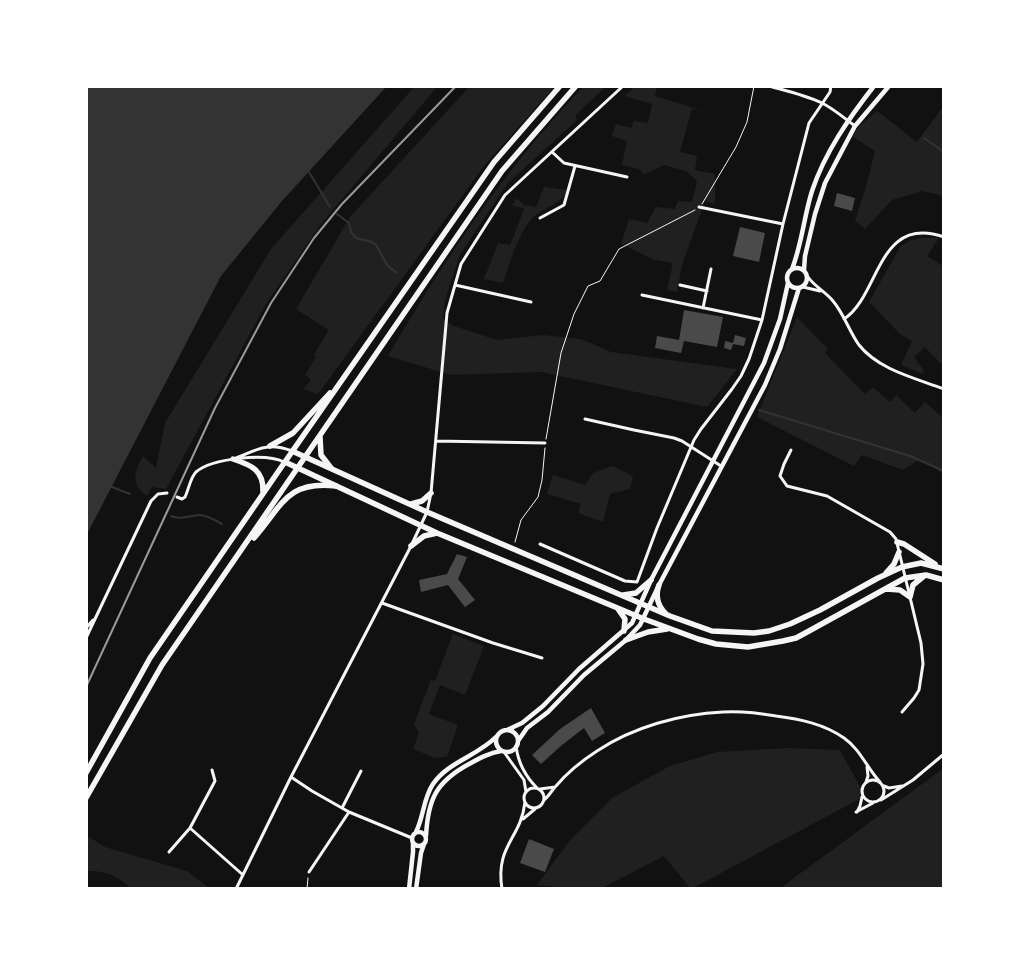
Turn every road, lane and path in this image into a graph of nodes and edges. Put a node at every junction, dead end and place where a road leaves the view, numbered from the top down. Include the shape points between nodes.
1 (560, 86) edge
2 (576, 86) edge
3 (623, 86) edge
4 (754, 86) edge
5 (769, 86) edge
6 (831, 86) edge
7 (874, 86) edge
8 (889, 86) edge
9 (822, 103) junction
10 (848, 120) junction
11 (855, 126) junction
12 (552, 152) junction
13 (575, 166) junction
14 (627, 177) dead end
15 (699, 207) junction
16 (540, 218) dead end
17 (783, 224) junction
18 (944, 237) edge
19 (711, 269) dead end
20 (792, 269) junction
21 (804, 270) junction
22 (808, 277) junction
23 (788, 282) junction
24 (680, 285) dead end
25 (455, 286) junction
26 (801, 288) junction
27 (706, 291) junction
28 (823, 292) junction
29 (642, 295) dead end
30 (531, 302) dead end
31 (703, 308) junction
32 (844, 318) junction
33 (762, 320) junction
34 (337, 387) junction
35 (944, 389) edge
36 (585, 418) dead end
37 (320, 435) junction
38 (436, 440) junction
39 (545, 443) junction
40 (270, 446) junction
41 (691, 446) junction
42 (791, 450) dead end
43 (292, 451) junction
44 (305, 457) junction
45 (233, 460) junction
46 (713, 460) junction
47 (285, 462) junction
48 (721, 466) junction
49 (297, 468) junction
50 (331, 468) junction
51 (336, 486) junction
52 (167, 493) dead end
53 (431, 493) junction
54 (263, 494) junction
55 (176, 497) dead end
56 (410, 504) junction
57 (427, 512) junction
58 (421, 526) junction
59 (437, 533) junction
60 (897, 542) junction
61 (540, 544) dead end
62 (412, 546) junction
63 (513, 548) junction
64 (899, 552) junction
65 (236, 559) junction
66 (902, 567) junction
67 (943, 568) edge
68 (926, 576) junction
69 (878, 578) junction
70 (905, 578) junction
71 (651, 580) junction
72 (944, 580) edge
73 (659, 585) junction
74 (883, 589) junction
75 (621, 596) junction
76 (910, 597) junction
77 (382, 603) junction
78 (640, 603) junction
79 (617, 607) junction
80 (649, 607) junction
81 (635, 615) junction
82 (97, 616) junction
83 (670, 616) junction
84 (644, 619) junction
85 (86, 628) edge
86 (669, 629) junction
87 (624, 631) junction
88 (86, 638) edge
89 (626, 640) junction
90 (542, 658) dead end
91 (902, 712) dead end
92 (507, 730) junction
93 (496, 737) junction
94 (518, 740) junction
95 (516, 746) junction
96 (503, 751) junction
97 (944, 754) edge
98 (863, 760) junction
99 (212, 770) dead end
100 (361, 771) dead end
101 (86, 772) edge
102 (291, 777) junction
103 (866, 782) junction
104 (881, 784) junction
105 (905, 785) junction
106 (555, 787) junction
107 (538, 789) junction
108 (526, 792) junction
109 (862, 795) junction
110 (86, 798) edge
111 (544, 800) junction
112 (881, 800) junction
113 (525, 802) junction
114 (874, 803) junction
115 (342, 808) junction
116 (536, 808) junction
117 (349, 812) junction
118 (520, 822) junction
119 (190, 828) junction
120 (416, 832) junction
121 (426, 836) junction
122 (412, 840) junction
123 (424, 844) junction
124 (170, 852) dead end
125 (309, 872) joint
126 (243, 875) junction
127 (236, 889) edge
128 (308, 889) edge
129 (408, 889) edge
130 (416, 889) edge
131 (502, 889) edge

1 - 34 main road via 494,162
2 - 37 main road via 502,171
3 - 12 street
4 - 15 path via 747,122 736,147
5 - 9 street
6 - 9 street
7 - 10 street
8 - 11 street
9 - 10 street
9 - 17 street via 810,123
10 - 11 street
10 - 20 street via 816,179
11 - 21 street via 821,194
12 - 13 street via 564,163
12 - 25 street via 504,195 461,264
13 - 14 street
13 - 16 street via 564,205
15 - 17 street
15 - 39 path via 619,249 600,281 588,286 574,314 561,353
17 - 33 street
18 - 32 street via 918,235 895,244 855,308
19 - 27 street
20 - 21 street
20 - 23 street
21 - 22 street
22 - 26 street
22 - 28 street
23 - 26 street
23 - 46 street via 780,319 764,363
24 - 27 street
25 - 30 street
25 - 38 street via 447,313
26 - 28 street
26 - 48 street via 772,369
27 - 31 street
28 - 32 street via 832,299
29 - 31 street
31 - 33 street
32 - 35 street via 860,346 878,361
33 - 41 street via 741,376
34 - 40 main road via 293,434
34 - 43 main road
36 - 41 street via 674,438
37 - 44 main road
37 - 50 main road via 321,455
38 - 39 street
38 - 53 street
39 - 63 path via 538,496 521,520
40 - 43 street
40 - 45 street
41 - 46 street
41 - 61 street via 637,582 625,581
42 - 60 street via 780,476 787,486 827,496 890,532
43 - 44 main road
43 - 47 main road
44 - 49 main road
44 - 50 main road
45 - 47 street via 264,457
45 - 54 main road via 258,472 263,481
45 - 55 street via 200,469 185,497
46 - 48 street
46 - 71 street
47 - 49 main road
47 - 54 main road
48 - 73 street
49 - 51 main road
49 - 65 main road
50 - 56 main road
51 - 58 main road
51 - 65 main road via 299,488
52 - 82 street via 158,494 151,501
53 - 56 main road via 422,501
53 - 57 street
54 - 101 main road via 150,658
56 - 57 main road
57 - 58 street
57 - 63 main road
58 - 59 main road
58 - 62 street
59 - 62 main road via 424,536
59 - 79 main road
60 - 64 street
60 - 67 main road
62 - 77 street
63 - 75 main road
64 - 66 street
64 - 69 main road via 891,568
65 - 110 main road via 162,665
66 - 67 main road via 921,563
66 - 69 main road
66 - 70 street
68 - 70 main road
68 - 72 main road
68 - 76 main road via 914,583
69 - 83 main road via 820,610 769,631 724,633
70 - 74 main road
70 - 76 street
71 - 75 main road via 636,593
71 - 78 street
73 - 80 street
73 - 83 main road via 659,603
74 - 76 main road via 900,590
74 - 86 main road via 796,638 768,645 736,647 716,644
75 - 78 main road
76 - 91 street via 923,664 919,690
77 - 90 street
77 - 102 street
78 - 80 main road
78 - 81 street
79 - 81 main road
79 - 87 main road via 625,619
80 - 83 main road
80 - 84 street
81 - 84 main road
81 - 87 street
82 - 85 street
82 - 88 street
84 - 86 main road
84 - 89 street
86 - 89 main road
87 - 92 street via 579,669 536,712
89 - 94 street via 584,675
92 - 93 street
92 - 94 street
93 - 96 street via 496,745
93 - 120 street via 437,779 426,797
94 - 95 street
95 - 96 street via 511,751
95 - 107 street via 519,760
96 - 108 street via 524,780
96 - 121 street via 489,754 445,779 434,797
97 - 105 street
98 - 103 street via 868,776
98 - 104 street
98 - 106 street via 839,734 819,725 742,712 703,713 665,722 610,743
99 - 119 street via 216,781
100 - 115 street
102 - 115 street
102 - 126 street
103 - 104 street via 873,780
103 - 109 street
104 - 105 street via 889,788
104 - 112 street via 884,793
105 - 112 street
106 - 107 street
106 - 111 street
107 - 108 street via 531,788
107 - 111 street
108 - 113 street
109 - 114 street
109 - 114 street via 856,812
111 - 116 street
112 - 114 street
113 - 116 street
113 - 118 street
115 - 117 street
116 - 118 street
117 - 122 street
117 - 125 street
118 - 131 street via 502,857
119 - 124 street
119 - 126 street
120 - 121 street
120 - 122 street
121 - 123 street
122 - 123 street via 417,846
122 - 129 street
123 - 130 street
125 - 128 path
126 - 127 street

